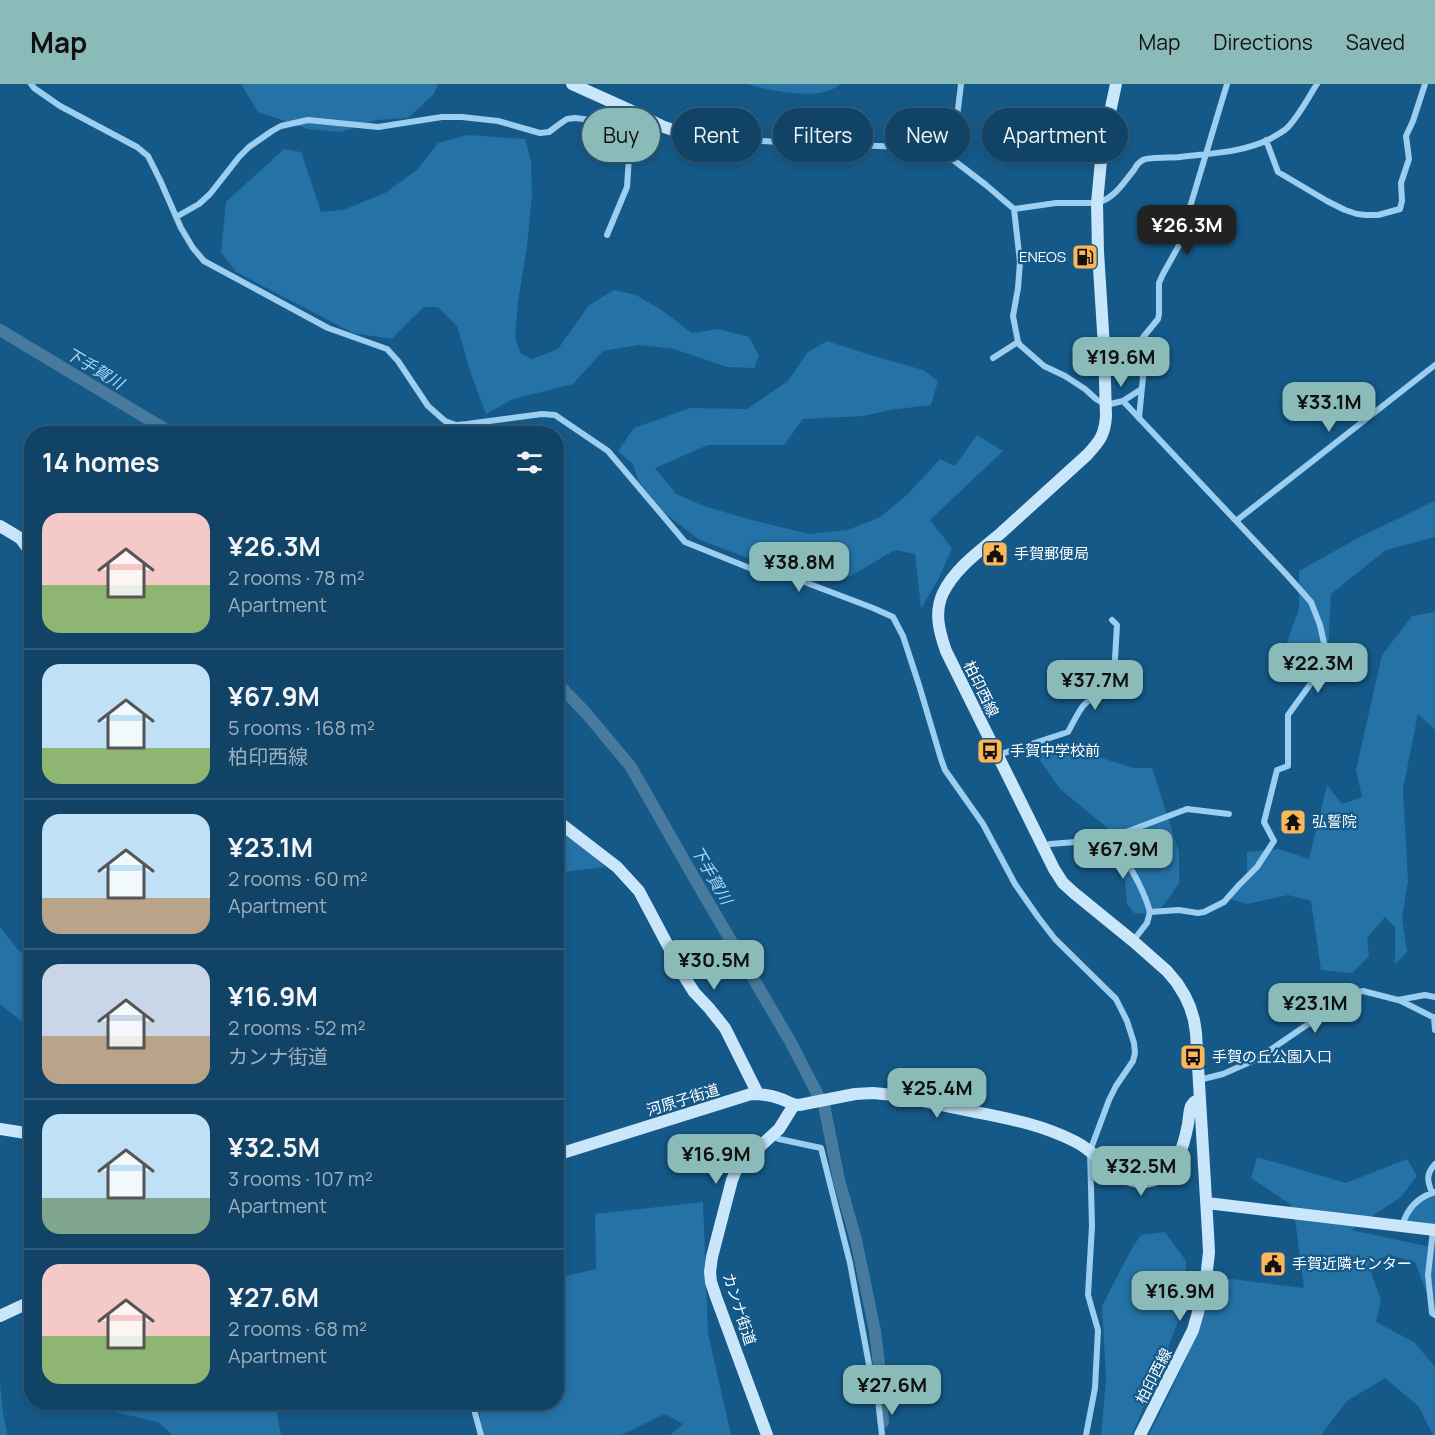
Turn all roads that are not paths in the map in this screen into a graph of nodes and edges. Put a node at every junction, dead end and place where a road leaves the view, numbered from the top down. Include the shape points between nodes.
1 (32, 84) edge
2 (572, 84) edge
3 (961, 84) edge
4 (1116, 84) edge
5 (1227, 84) edge
6 (1317, 84) edge
7 (1425, 84) edge
8 (627, 108) edge
9 (958, 108) edge
10 (582, 119) edge
11 (1266, 140) junction
12 (761, 141) edge
13 (885, 146) edge
14 (1207, 154) junction
15 (629, 162) edge
16 (956, 162) edge
17 (1097, 203) junction
18 (1014, 209) junction
19 (176, 216) junction
20 (607, 235) dead end
21 (1018, 342) junction
22 (993, 358) dead end
23 (1435, 364) edge
24 (1140, 390) junction
25 (1122, 401) junction
26 (1106, 405) junction
27 (1139, 418) junction
28 (1236, 521) junction
29 (0, 526) edge
30 (24, 543) edge
31 (1112, 620) dead end
32 (997, 755) junction
33 (1229, 814) dead end
34 (564, 826) edge
35 (1114, 839) junction
36 (1042, 846) junction
37 (1150, 912) junction
38 (1133, 941) junction
39 (1435, 998) edge
40 (1398, 1000) junction
41 (1435, 1017) edge
42 (1435, 1030) edge
43 (1199, 1080) junction
44 (758, 1094) junction
45 (1200, 1099) junction
46 (794, 1105) junction
47 (0, 1130) edge
48 (24, 1133) edge
49 (773, 1136) junction
50 (1090, 1151) junction
51 (564, 1152) edge
52 (1435, 1164) edge
53 (1433, 1192) edge
54 (1207, 1203) junction
55 (1402, 1226) junction
56 (1434, 1230) edge
57 (24, 1305) edge
58 (1435, 1315) edge
59 (0, 1316) edge
60 (474, 1410) edge
61 (480, 1435) edge
62 (767, 1435) edge
63 (882, 1435) edge
64 (1086, 1435) edge
65 (1140, 1435) edge

1 - 19 street via 60,106 148,156
2 - 8 street
3 - 9 street
4 - 17 street, 柏印西線 via 1102,150
5 - 14 street
6 - 11 street via 1288,128
7 - 11 street via 1406,136 1408,159 1401,183 1400,209 1378,215 1345,210 1278,172
10 - 19 street via 567,119 549,132 540,133 498,121 462,117 378,127 308,120 281,126 249,147 199,204
11 - 14 street via 1234,151
12 - 13 street
14 - 17 street via 1142,160 1114,195
14 - 24 street via 1182,240 1159,283 1158,319 1133,354 1143,377
15 - 20 street via 627,187
16 - 18 street
17 - 18 street
17 - 26 street, 柏印西線
18 - 21 street via 1020,262 1013,316
19 - 50 street via 193,248 214,268 328,328 387,349 428,406 445,420 456,425 555,414 608,451 685,542 752,569 786,575 893,617 903,636 945,770 983,824 1038,917 1116,999 1127,1021 1134,1042 1133,1061 1109,1100
21 - 22 street
21 - 26 street via 1044,366
23 - 28 street
24 - 25 street
24 - 27 street
25 - 26 street
25 - 27 street
26 - 32 street, 柏印西線 via 1105,427 1096,445 963,567 949,583 939,604 938,625 946,651
27 - 28 street
28 - 37 street via 1311,602 1326,652 1324,663 1288,716 1288,766 1277,770 1264,822 1274,841 1257,867 1224,902 1204,912
29 - 30 street
31 - 32 street via 1117,626 1112,682 1085,704 1068,732
32 - 36 street, 柏印西線
33 - 35 street via 1186,808
34 - 44 street via 617,867 639,891 694,992 725,1028
35 - 36 street
35 - 37 street
36 - 38 street, 柏印西線 via 1063,883
37 - 38 street
38 - 43 street, 柏印西線 via 1167,971 1185,996 1194,1020
39 - 40 street via 1425,995
40 - 41 street
40 - 43 street via 1364,991 1352,994 1257,1059
41 - 42 street
43 - 45 street, 柏印西線
44 - 46 street, 河原子街道
44 - 51 street, 河原子街道
45 - 50 street, 河原子街道 via 1191,1106 1175,1164 1160,1178 1143,1182 1121,1177
45 - 54 street, 柏印西線
46 - 49 street, カンナ街道
46 - 50 street, 河原子街道 via 855,1094 894,1095 1029,1122
47 - 48 street
49 - 62 street, カンナ街道 via 738,1168 732,1180 710,1272
49 - 63 street via 821,1148 850,1263
50 - 64 street via 1088,1295 1098,1330 1095,1388
52 - 53 street via 1428,1175
53 - 55 street via 1411,1207
54 - 55 street
54 - 65 street, 柏印西線 via 1209,1252 1200,1307 1180,1358
55 - 56 street
56 - 58 street via 1428,1275
57 - 59 street
60 - 61 street

